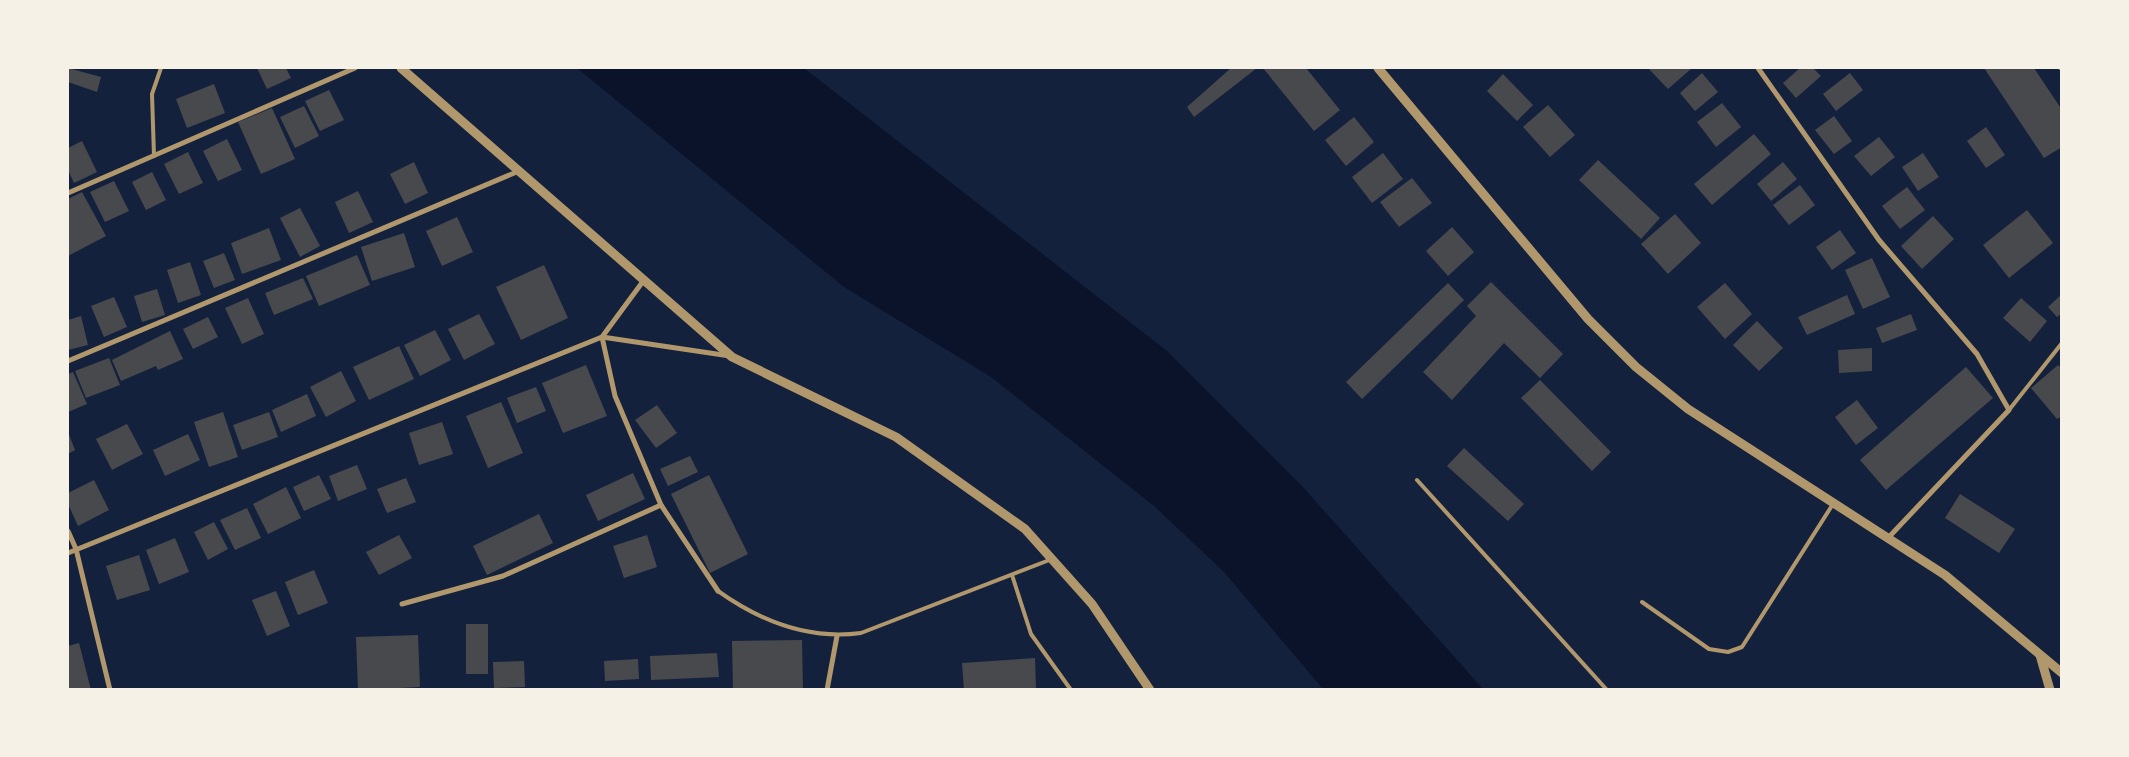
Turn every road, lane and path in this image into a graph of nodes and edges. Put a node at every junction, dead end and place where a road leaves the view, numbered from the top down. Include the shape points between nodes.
1 (161, 68) edge
2 (355, 68) edge
3 (401, 68) edge
4 (1378, 68) edge
5 (1758, 68) edge
6 (154, 156) junction
7 (519, 172) junction
8 (68, 193) edge
9 (644, 280) junction
10 (602, 337) junction
11 (2062, 343) edge
12 (732, 357) junction
13 (68, 362) edge
14 (2010, 410) junction
15 (1417, 480) dead end
16 (1833, 504) junction
17 (661, 505) junction
18 (68, 531) edge
19 (1888, 538) junction
20 (76, 549) junction
21 (68, 552) edge
22 (1052, 560) junction
23 (1012, 575) junction
24 (718, 591) joint
25 (1642, 602) dead end
26 (402, 604) dead end
27 (837, 636) junction
28 (2040, 655) junction
29 (2059, 670) edge
30 (110, 690) edge
31 (827, 690) edge
32 (1071, 690) edge
33 (1150, 690) edge
34 (1607, 690) edge
35 (2050, 690) edge

1 - 6 lane via 152,94
2 - 6 street
3 - 7 street
4 - 16 street via 1588,319 1636,367 1688,409
5 - 14 street via 1879,240 1977,354
6 - 8 street
7 - 9 street
7 - 13 street
9 - 10 street
9 - 12 street
10 - 12 street
10 - 17 street via 615,396
10 - 20 street
11 - 14 lane
12 - 22 street via 896,437 1025,529
14 - 19 street
15 - 34 lane
16 - 19 street
16 - 25 lane via 1742,647 1728,652 1709,649
17 - 24 street
17 - 26 street via 503,576
18 - 20 street
19 - 28 street via 1945,575
20 - 21 street
20 - 30 street
22 - 23 lane
22 - 33 street via 1092,604
23 - 27 lane via 861,633
23 - 32 lane via 1030,634
24 - 27 lane via 743,609 784,627
27 - 31 street
28 - 29 street
28 - 35 street

